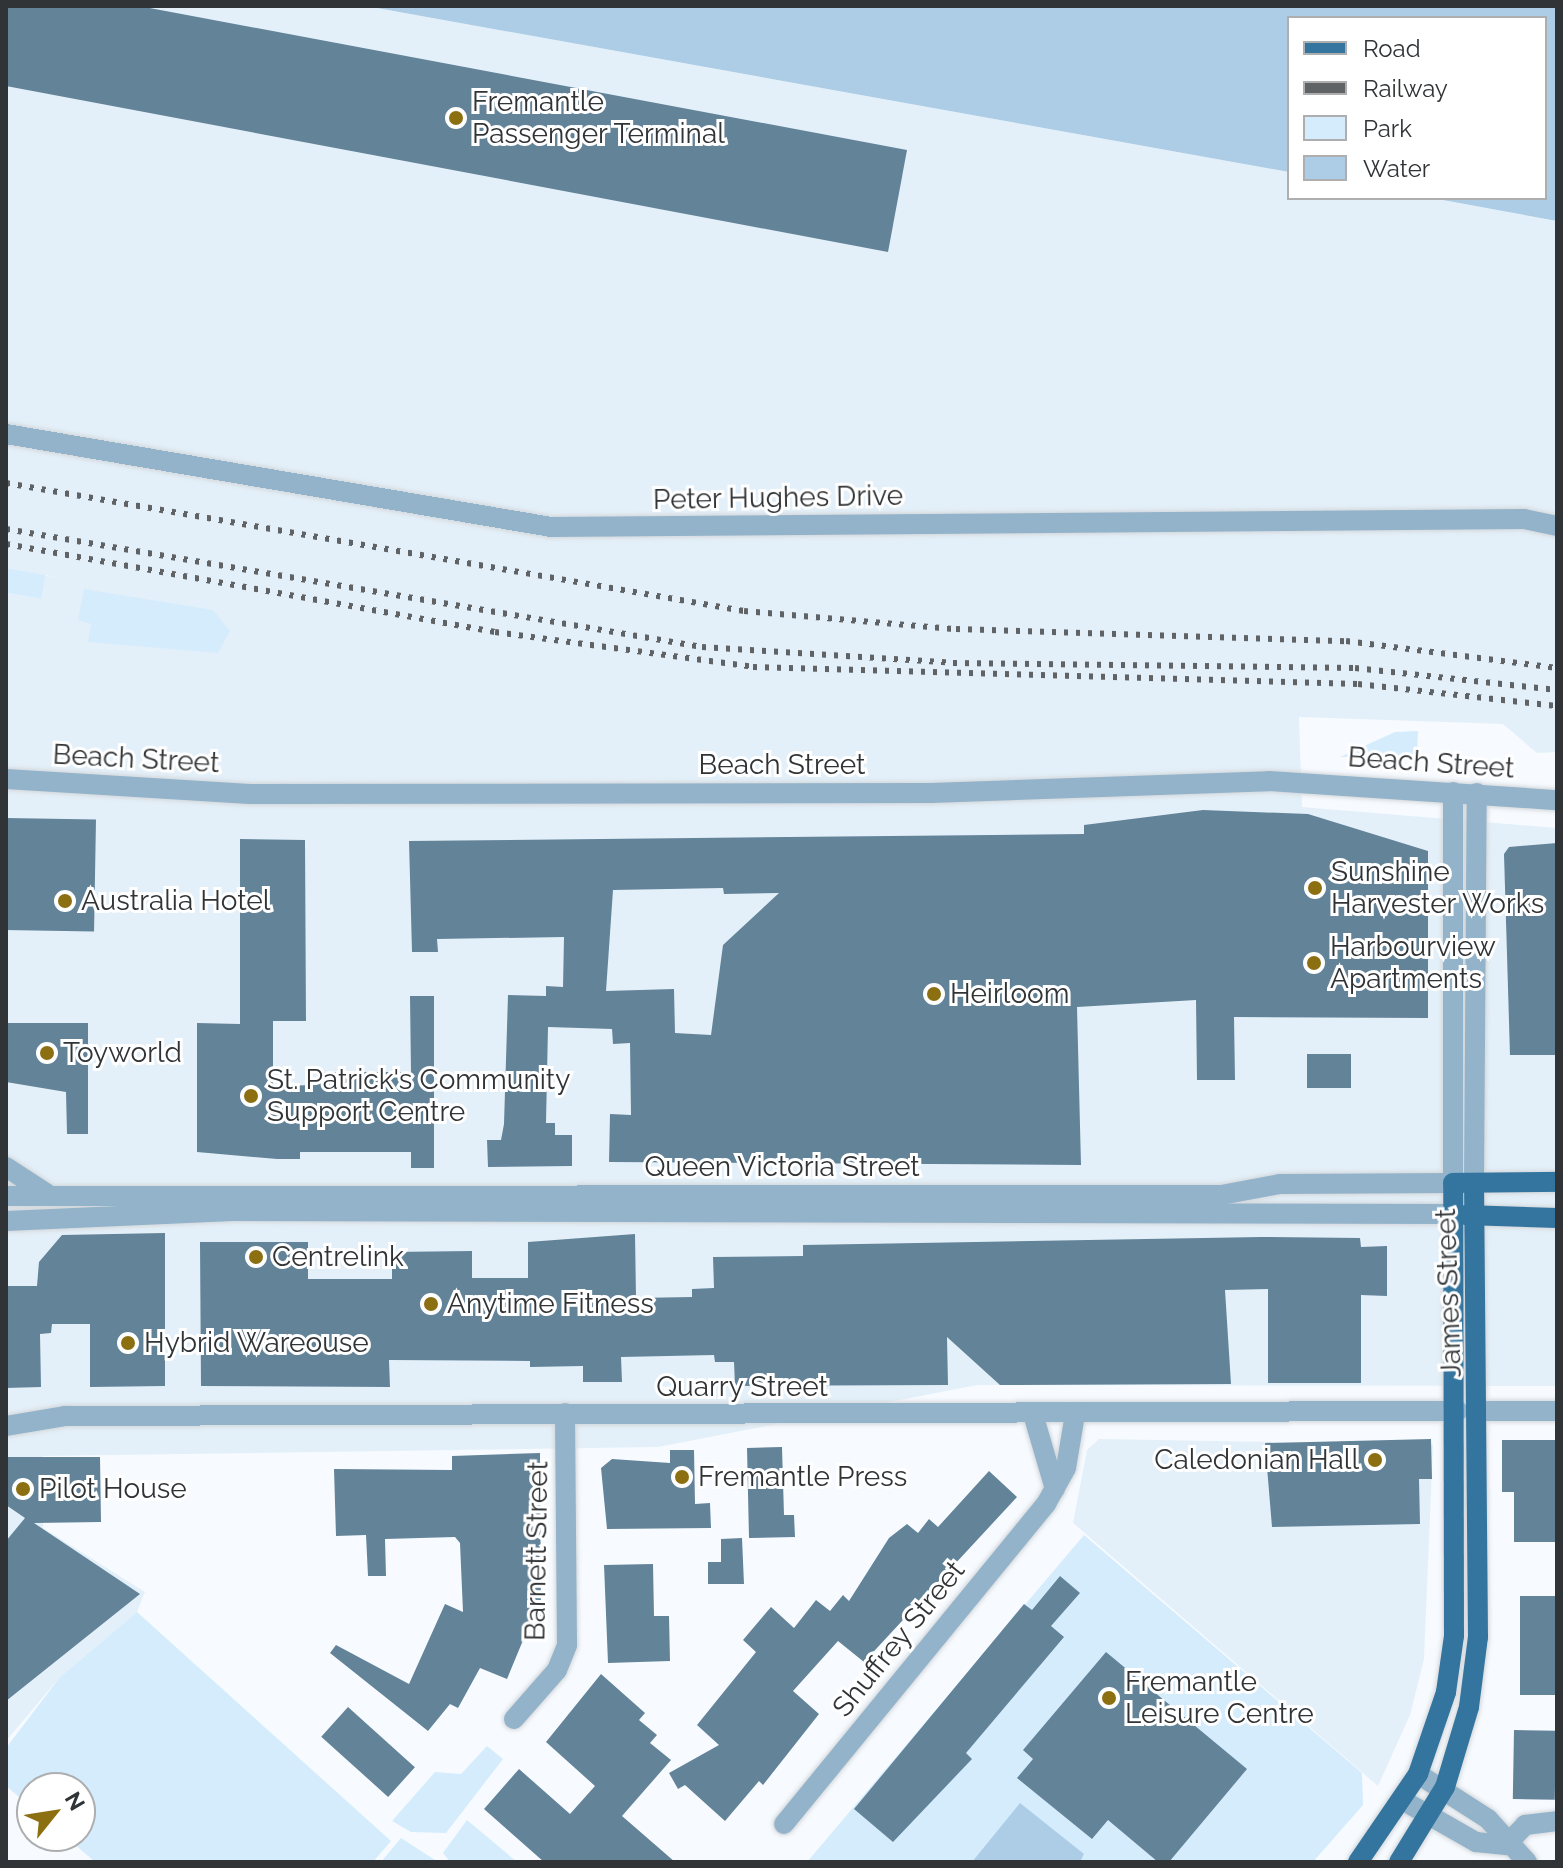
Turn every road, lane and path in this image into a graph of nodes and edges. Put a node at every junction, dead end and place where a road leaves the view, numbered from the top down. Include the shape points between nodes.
1 (6, 434) edge
2 (1557, 526) edge
3 (6, 779) edge
4 (1453, 792) junction
5 (1477, 793) junction
6 (1557, 800) edge
7 (6, 1167) edge
8 (1557, 1182) edge
9 (1453, 1183) junction
10 (1474, 1183) junction
11 (46, 1193) junction
12 (6, 1196) edge
13 (1454, 1214) junction
14 (1475, 1215) junction
15 (1557, 1218) edge
16 (6, 1221) edge
17 (6, 1409) edge
18 (1458, 1411) junction
19 (1480, 1411) junction
20 (1557, 1411) edge
21 (565, 1413) junction
22 (1033, 1414) junction
23 (1075, 1414) junction
24 (26, 1418) junction
25 (6, 1426) edge
26 (1055, 1489) junction
27 (514, 1719) dead end
28 (1418, 1774) junction
29 (1445, 1787) junction
30 (1404, 1801) junction
31 (1430, 1816) junction
32 (1557, 1821) edge
33 (784, 1824) dead end
34 (1506, 1845) junction
35 (1358, 1862) edge
36 (1399, 1862) edge
37 (1527, 1862) edge

1 - 2 street, Peter Hughes Drive via 551,527 1524,519
3 - 4 street, Beach Street via 250,794 931,793 1254,781
4 - 5 street, Beach Street
4 - 9 street, James Street
5 - 6 street, Beach Street
5 - 10 street, James Street
7 - 11 street
8 - 10 main road, Queen Victoria Street
9 - 10 main road, Queen Victoria Street
9 - 11 street, Queen Victoria Street via 1280,1184 1221,1195
9 - 13 main road, James Street
10 - 14 main road, James Street
11 - 12 street, Queen Victoria Street
13 - 14 main road, Queen Victoria Street
13 - 16 street, Queen Victoria Street via 233,1211
13 - 18 main road, James Street
14 - 15 main road, Queen Victoria Street
14 - 19 main road, James Street
17 - 24 street, Quarry Street
18 - 23 street, Quarry Street
18 - 28 main road, James Street via 1454,1636 1446,1692
19 - 20 street
19 - 29 main road, James Street via 1478,1637 1469,1707
21 - 22 street, Quarry Street
21 - 24 street, Quarry Street
21 - 27 street, Barnett Street via 567,1645 557,1670
22 - 23 street, Quarry Street
22 - 26 street
23 - 26 street, Shuffrey Street via 1066,1468
24 - 25 street, Quarry Street
26 - 33 street, Shuffrey Street
28 - 29 street
28 - 30 main road, James Street
29 - 31 main road, James Street
29 - 34 street via 1488,1819
30 - 31 street
30 - 35 main road, James Street
31 - 34 street via 1476,1842
31 - 36 main road, James Street
32 - 34 street via 1525,1825
34 - 37 street

